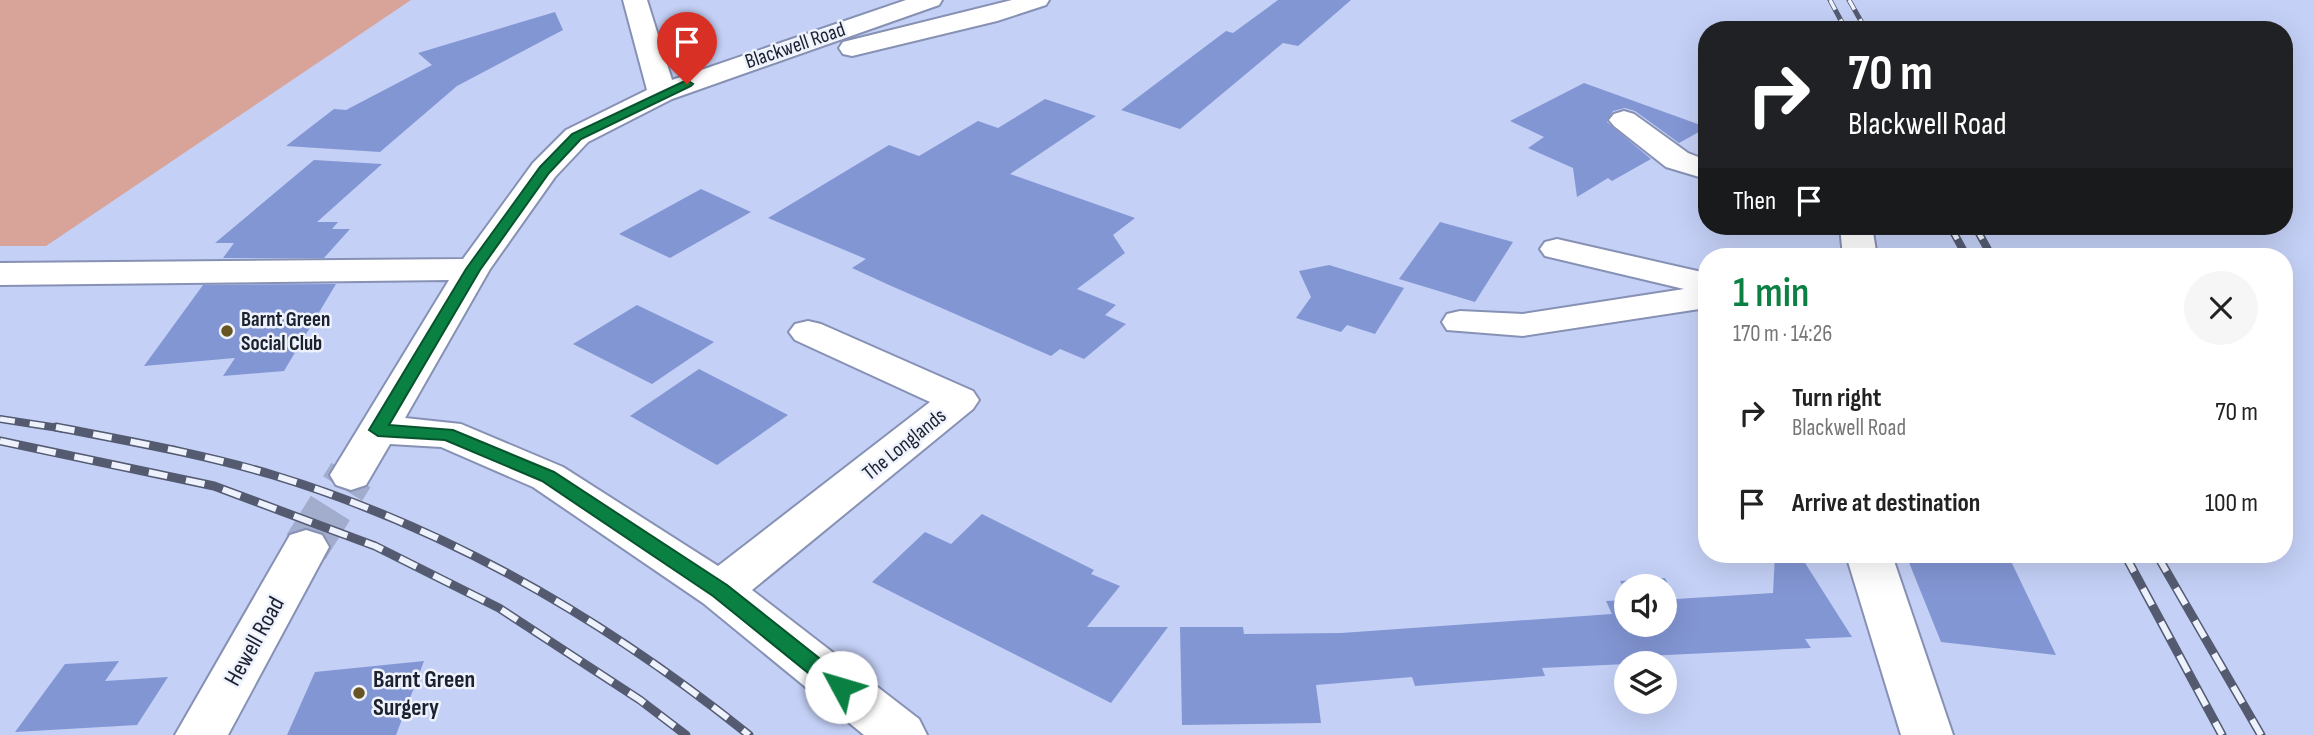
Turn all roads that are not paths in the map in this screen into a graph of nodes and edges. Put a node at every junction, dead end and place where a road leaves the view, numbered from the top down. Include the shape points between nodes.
1 (635, 0) edge
2 (930, 0) edge
3 (1037, 0) edge
4 (736, 65) junction
5 (662, 93) junction
6 (1624, 120) dead end
7 (1698, 167) edge
8 (1557, 249) dead end
9 (473, 269) junction
10 (0, 274) edge
11 (1698, 282) edge
12 (1698, 298) edge
13 (1460, 322) dead end
14 (808, 332) dead end
15 (378, 430) junction
16 (351, 475) tunnel mouth
17 (306, 547) tunnel mouth
18 (1872, 563) edge
19 (720, 590) junction
20 (201, 735) edge
21 (901, 735) edge
22 (1927, 735) edge

1 - 5 street
2 - 4 street, Blackwell Road
3 - 4 street via 911,36 830,53
4 - 5 street, Blackwell Road
5 - 9 street, Blackwell Road via 577,136 544,170
6 - 7 street via 1677,160
8 - 11 street
9 - 10 street
9 - 15 street, Blackwell Road
12 - 13 street via 1523,325
14 - 19 street, The Longlands via 959,400
15 - 16 street, Blackwell Road
15 - 19 street via 447,434 548,477
17 - 20 street, Hewell Road
18 - 22 street
19 - 21 street

